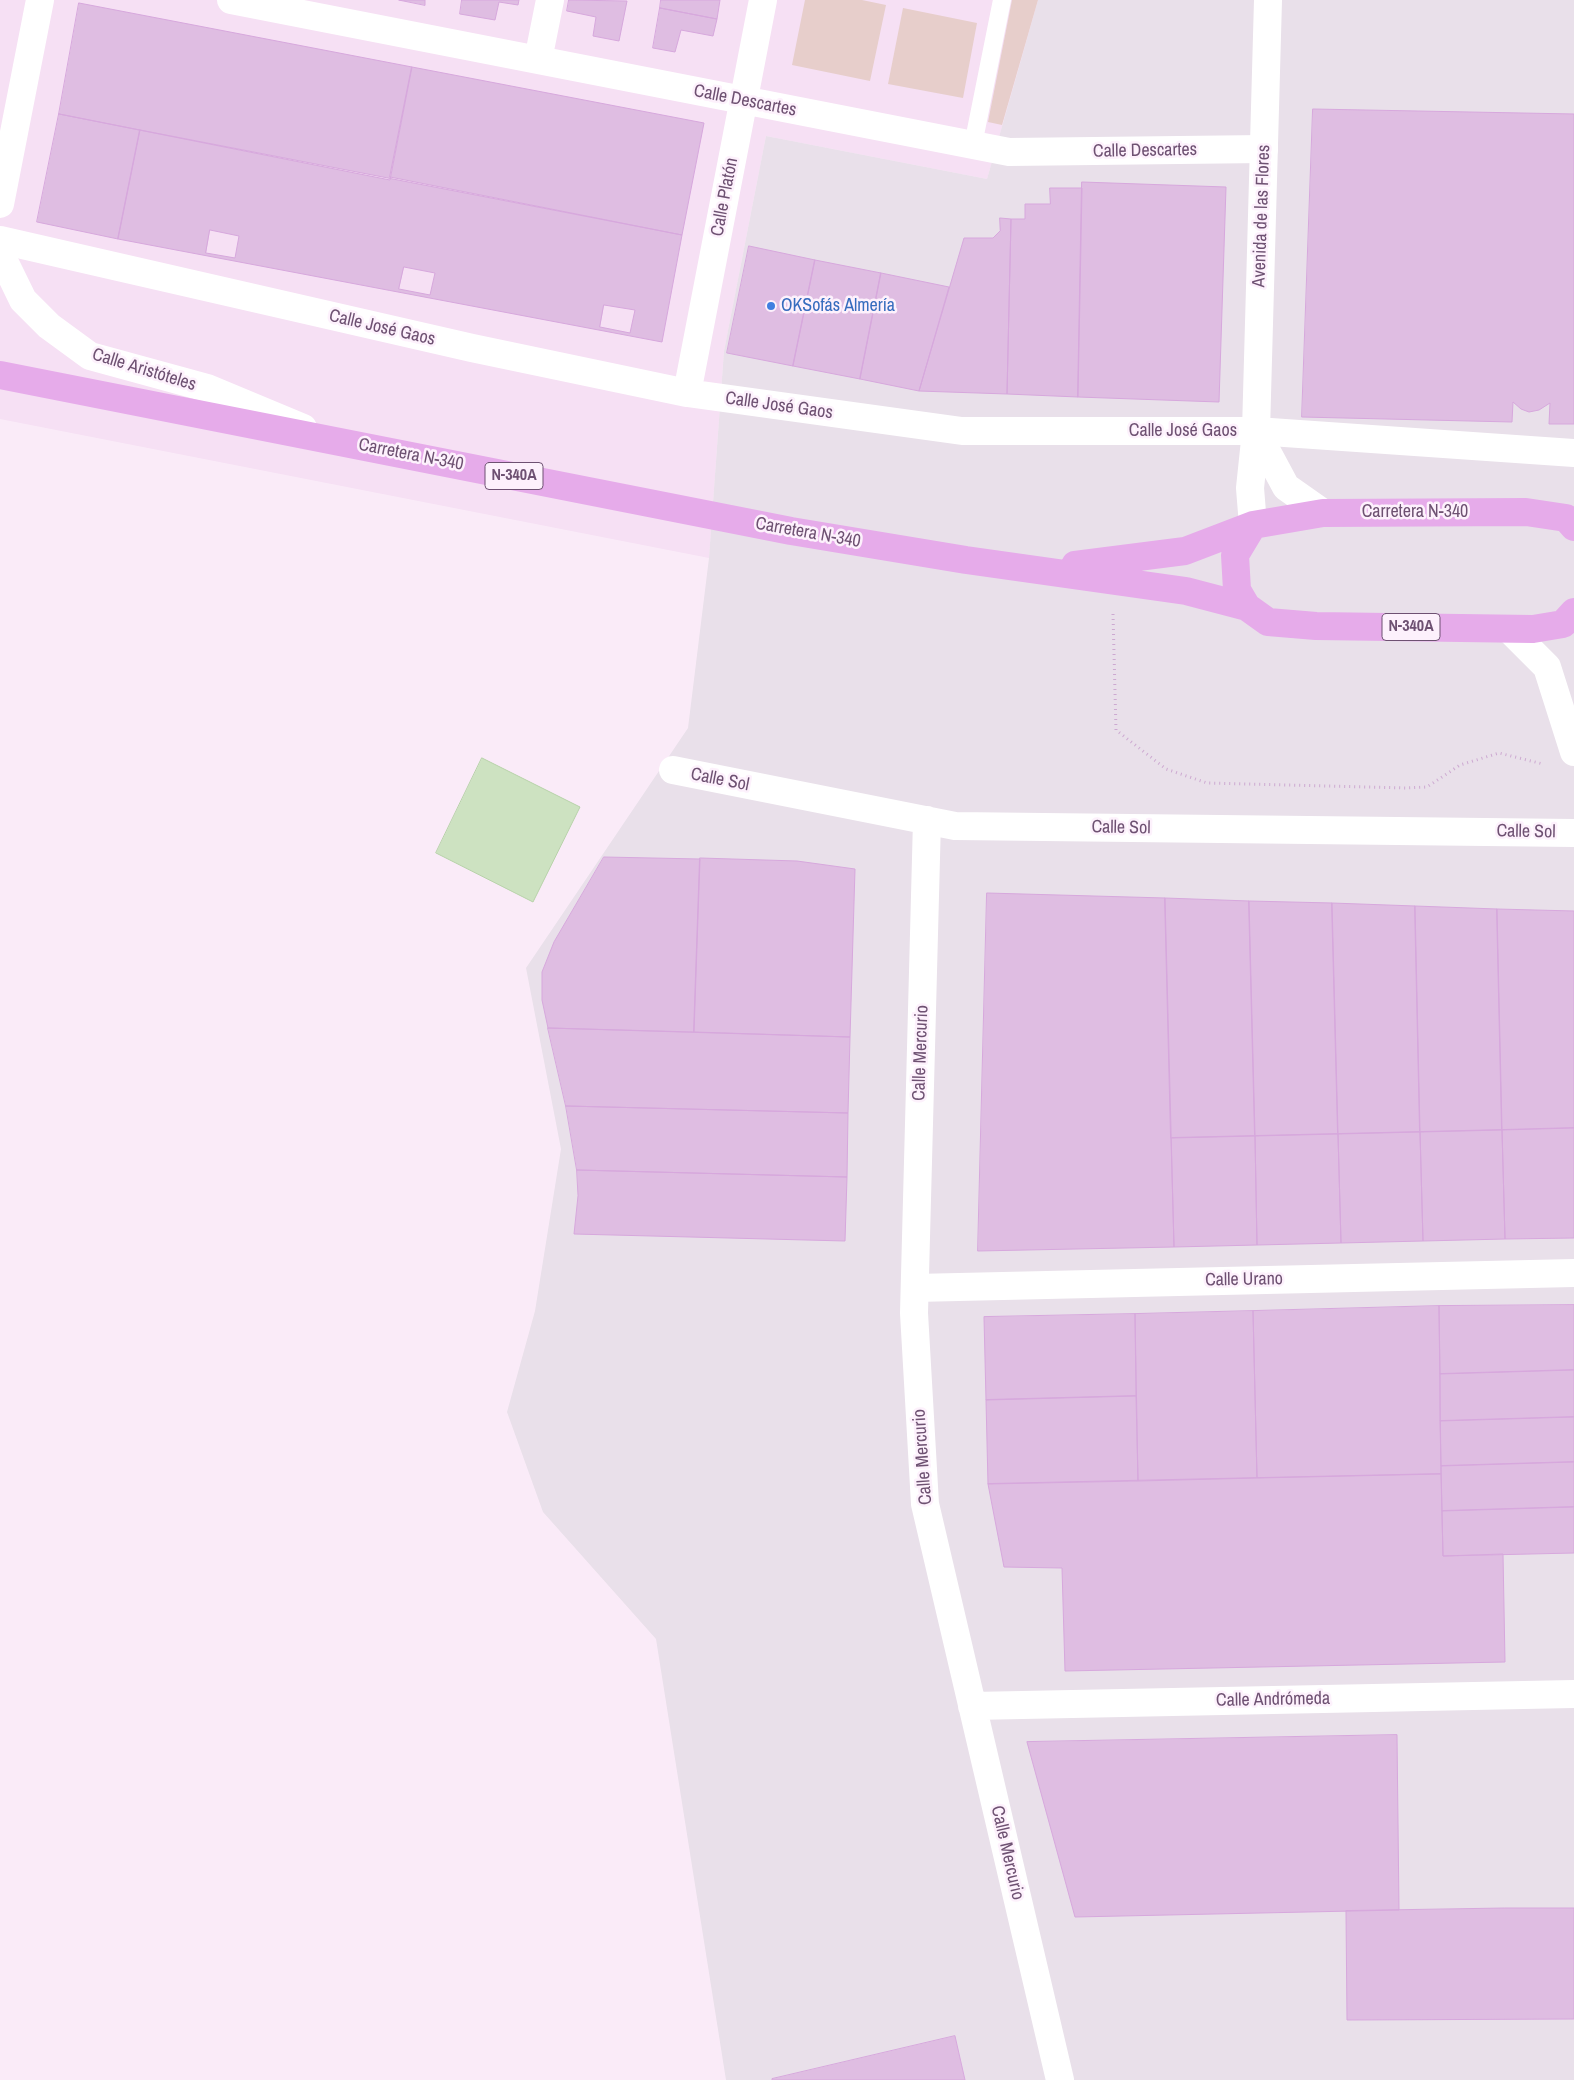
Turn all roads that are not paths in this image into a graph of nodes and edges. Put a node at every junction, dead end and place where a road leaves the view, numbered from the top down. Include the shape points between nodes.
1 (40, 0) edge
2 (231, 0) edge
3 (550, 0) edge
4 (763, 0) edge
5 (1002, 0) edge
6 (1268, 0) edge
7 (313, 8) edge
8 (538, 60) junction
9 (744, 101) junction
10 (973, 146) junction
11 (1264, 149) junction
12 (0, 204) edge
13 (0, 240) edge
14 (0, 253) edge
15 (0, 375) edge
16 (687, 393) junction
17 (1256, 431) junction
18 (327, 438) junction
19 (1574, 452) edge
20 (1323, 513) junction
21 (1253, 525) junction
22 (1574, 527) edge
23 (1029, 568) junction
24 (1247, 607) junction
25 (1574, 612) edge
26 (1509, 629) junction
27 (1574, 752) edge
28 (673, 770) dead end
29 (927, 820) junction
30 (1574, 833) edge
31 (1574, 1273) edge
32 (915, 1288) junction
33 (1574, 1694) edge
34 (972, 1706) junction
35 (1060, 2080) edge

1 - 12 street
2 - 7 street, Calle Descartes
3 - 8 street
4 - 9 street, Calle Platón
5 - 10 lane
6 - 11 street, Avenida de las Flores
7 - 8 street, Calle Descartes
8 - 9 street, Calle Descartes
9 - 10 street, Calle Descartes
9 - 16 street, Calle Platón
10 - 11 street, Calle Descartes via 1009,152
11 - 17 street, Avenida de las Flores
13 - 16 street, Calle José Gaos via 472,348
14 - 18 street, Calle Aristóteles via 23,300 49,326 90,356 207,388
15 - 18 highway, Carretera N-340 / N-340A
16 - 17 street, Calle José Gaos via 962,431
17 - 19 street, Calle José Gaos
17 - 20 street, Avenida de las Flores via 1286,487
17 - 21 street, Avenida de las Flores via 1250,488
18 - 23 highway, Carretera N-340 / N-340A via 791,531
20 - 21 highway, Carretera N-340 / N-340A
20 - 22 highway, Carretera N-340 / N-340A via 1526,512 1566,518
21 - 23 highway, Carretera N-340 / N-340A via 1185,550 1109,562
21 - 24 highway, Carretera N-340 / N-340A via 1235,555 1237,590
23 - 24 highway, Carretera N-340 / N-340A via 1186,591
24 - 26 highway, Carretera N-340 / N-340A via 1268,622
25 - 26 highway, Carretera N-340 / N-340A via 1563,624
26 - 27 street via 1547,667
28 - 29 street, Calle Sol
29 - 30 street, Calle Sol via 955,826
29 - 32 street, Calle Mercurio
31 - 32 street, Calle Urano
32 - 34 street, Calle Mercurio via 925,1504
33 - 34 street, Calle Andrómeda
34 - 35 street, Calle Mercurio

